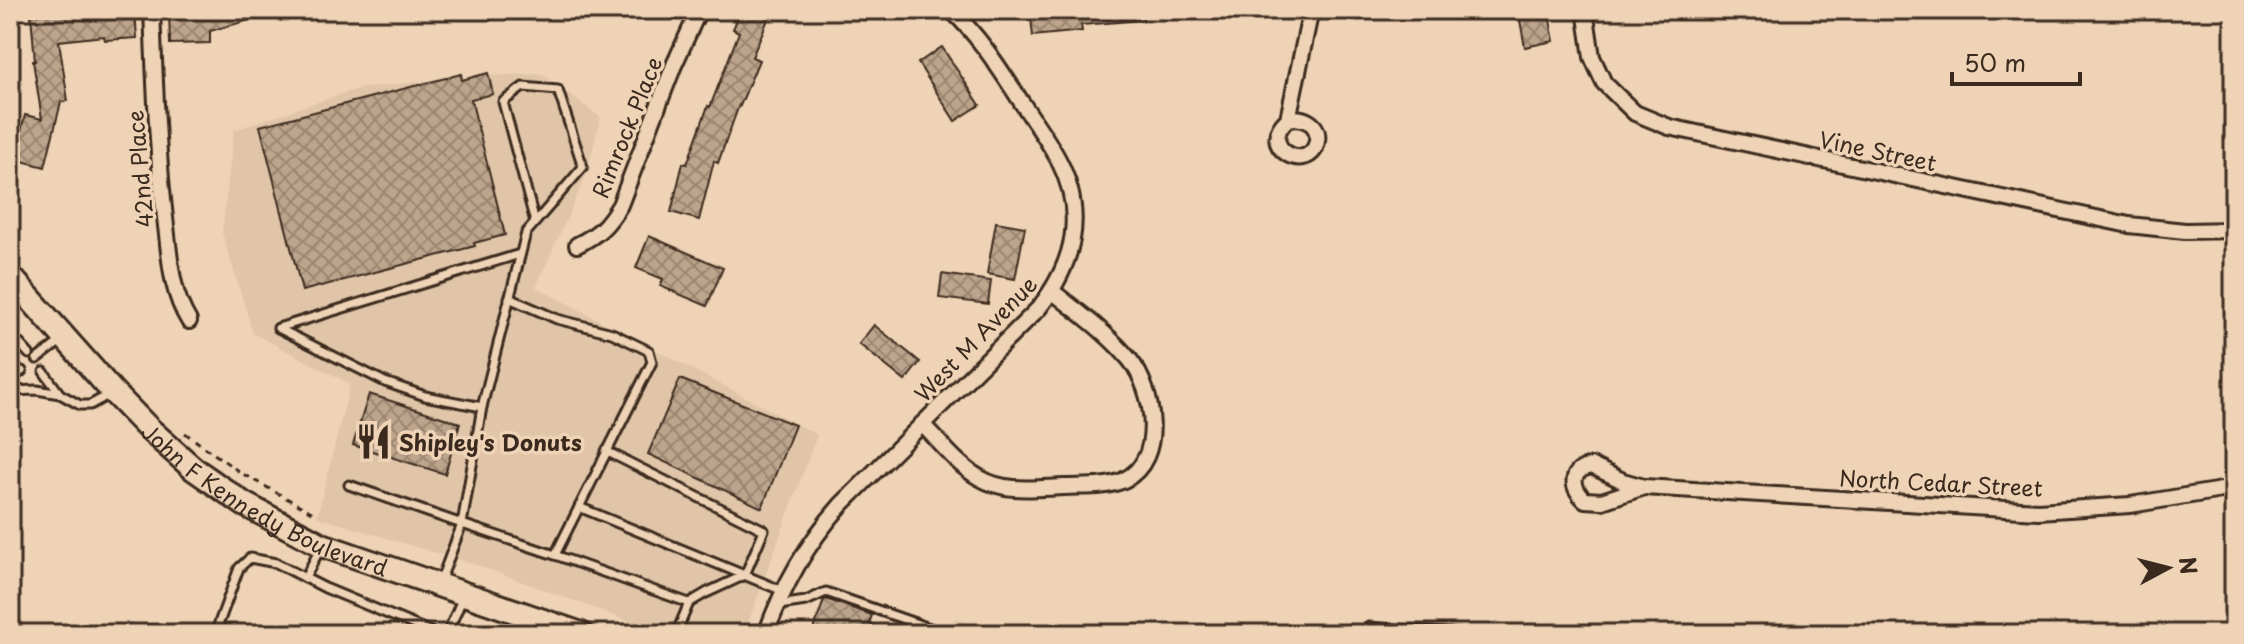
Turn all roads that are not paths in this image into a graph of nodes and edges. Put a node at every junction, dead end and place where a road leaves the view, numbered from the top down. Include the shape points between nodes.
1 (152, 10) edge
2 (699, 10) edge
3 (951, 10) edge
4 (1311, 10) edge
5 (1585, 10) edge
6 (1288, 119) dead end
7 (535, 222) junction
8 (2234, 230) edge
9 (577, 245) dead end
10 (520, 254) junction
11 (12, 281) edge
12 (1052, 291) junction
13 (509, 298) junction
14 (189, 321) dead end
15 (10, 333) edge
16 (65, 337) junction
17 (29, 354) dead end
18 (37, 359) dead end
19 (22, 371) dead end
20 (44, 372) dead end
21 (10, 380) edge
22 (10, 391) edge
23 (113, 392) junction
24 (60, 394) junction
25 (482, 407) junction
26 (922, 424) junction
27 (606, 451) junction
28 (349, 485) dead end
29 (1644, 487) dead end
30 (2234, 488) edge
31 (579, 507) junction
32 (462, 524) junction
33 (322, 545) junction
34 (555, 555) junction
35 (745, 575) junction
36 (305, 578) junction
37 (438, 586) junction
38 (464, 595) junction
39 (780, 598) junction
40 (689, 603) junction
41 (554, 630) edge
42 (215, 634) edge
43 (436, 634) edge
44 (447, 634) edge
45 (581, 634) edge
46 (676, 634) edge
47 (766, 634) edge
48 (934, 634) edge
49 (1366, 634) edge
50 (1462, 634) edge

1 - 14 street, 42nd Place via 167,238 176,295
2 - 9 street, Rimrock Place via 620,205 610,222
3 - 12 street, West M Avenue via 984,45 1058,158 1070,186 1073,242
4 - 6 street
5 - 8 street, Vine Street via 1592,57 1604,83 1635,113 1669,127 2129,225
7 - 7 lane via 583,167 558,90 523,87 503,102
7 - 10 lane
10 - 13 lane
10 - 25 lane via 278,328 385,382
11 - 16 main road, John F Kennedy Boulevard
12 - 26 street, West M Avenue
12 - 26 street via 1103,332 1140,376 1153,422 1151,444 1135,471 1121,481 1098,485 1004,487 970,472
13 - 25 lane
13 - 27 lane via 649,351 652,362
15 - 17 lane
16 - 18 lane
16 - 23 main road, John F Kennedy Boulevard
19 - 21 lane
20 - 24 lane
22 - 24 lane
23 - 24 lane via 90,405
23 - 33 main road, John F Kennedy Boulevard via 209,480
25 - 32 lane
26 - 39 street, West M Avenue via 820,529
27 - 31 lane
27 - 35 lane via 764,530
28 - 32 lane
29 - 30 street, North Cedar Street via 2038,511 2130,505
31 - 34 lane
31 - 35 lane
32 - 34 lane
32 - 37 lane
33 - 36 lane
33 - 37 main road, John F Kennedy Boulevard
34 - 40 lane
35 - 39 lane
35 - 40 lane
36 - 42 lane via 276,563 250,558 239,568
36 - 43 lane
37 - 38 main road, John F Kennedy Boulevard
38 - 41 main road, John F Kennedy Boulevard
38 - 44 lane
39 - 47 street, West M Avenue
39 - 48 lane via 806,601 826,592 935,630
40 - 46 lane
41 - 45 main road, John F Kennedy Boulevard
49 - 50 lane via 1369,627

